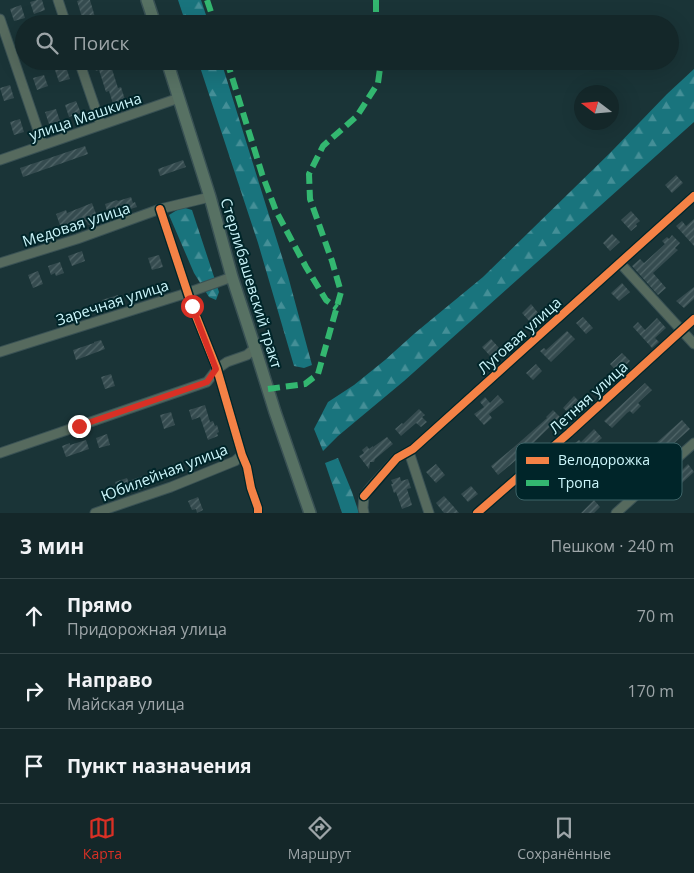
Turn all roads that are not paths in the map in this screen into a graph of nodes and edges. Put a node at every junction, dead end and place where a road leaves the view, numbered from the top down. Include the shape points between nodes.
1 (58, 0) edge
2 (147, 0) edge
3 (63, 15) edge
4 (152, 15) edge
5 (0, 19) edge
6 (15, 63) edge
7 (17, 70) edge
8 (82, 70) edge
9 (170, 70) edge
10 (179, 98) junction
11 (101, 125) junction
12 (43, 145) junction
13 (0, 160) edge
14 (210, 197) junction
15 (694, 197) edge
16 (160, 210) junction
17 (0, 263) edge
18 (620, 263) junction
19 (232, 277) junction
20 (187, 293) junction
21 (694, 319) edge
22 (682, 330) junction
23 (694, 344) edge
24 (255, 348) junction
25 (0, 352) edge
26 (216, 369) junction
27 (694, 442) edge
28 (558, 443) edge
29 (409, 452) junction
30 (0, 453) edge
31 (682, 453) edge
32 (242, 455) junction
33 (516, 479) edge
34 (630, 500) edge
35 (95, 513) edge
36 (258, 513) edge
37 (310, 513) edge
38 (364, 513) edge
39 (429, 513) edge
40 (477, 513) edge
41 (616, 513) edge

1 - 3 street
2 - 4 main road
5 - 6 street
7 - 12 street
8 - 11 street
9 - 10 main road, Стерлибашевский тракт
10 - 11 street, улица Машкина
10 - 14 main road, Стерлибашевский тракт
11 - 12 street, улица Машкина
12 - 13 street, улица Машкина
14 - 16 street, Медовая улица
14 - 19 main road, Стерлибашевский тракт
15 - 18 street, Луговая улица
16 - 17 street, Медовая улица
16 - 20 street
18 - 22 street
18 - 29 street, Луговая улица
19 - 20 street, Заречная улица
19 - 24 main road, Стерлибашевский тракт
20 - 25 street, Заречная улица
20 - 26 street
21 - 22 street, Летняя улица
22 - 23 street
22 - 28 street, Летняя улица
24 - 26 street via 246,356
24 - 37 main road, Стерлибашевский тракт
26 - 30 street via 207,382
26 - 32 street
27 - 31 street
29 - 38 street, Луговая улица via 397,458 364,496
29 - 39 street
32 - 35 street, Юбилейная улица via 235,461 171,487
32 - 36 street
33 - 40 street, Летняя улица
34 - 41 street

